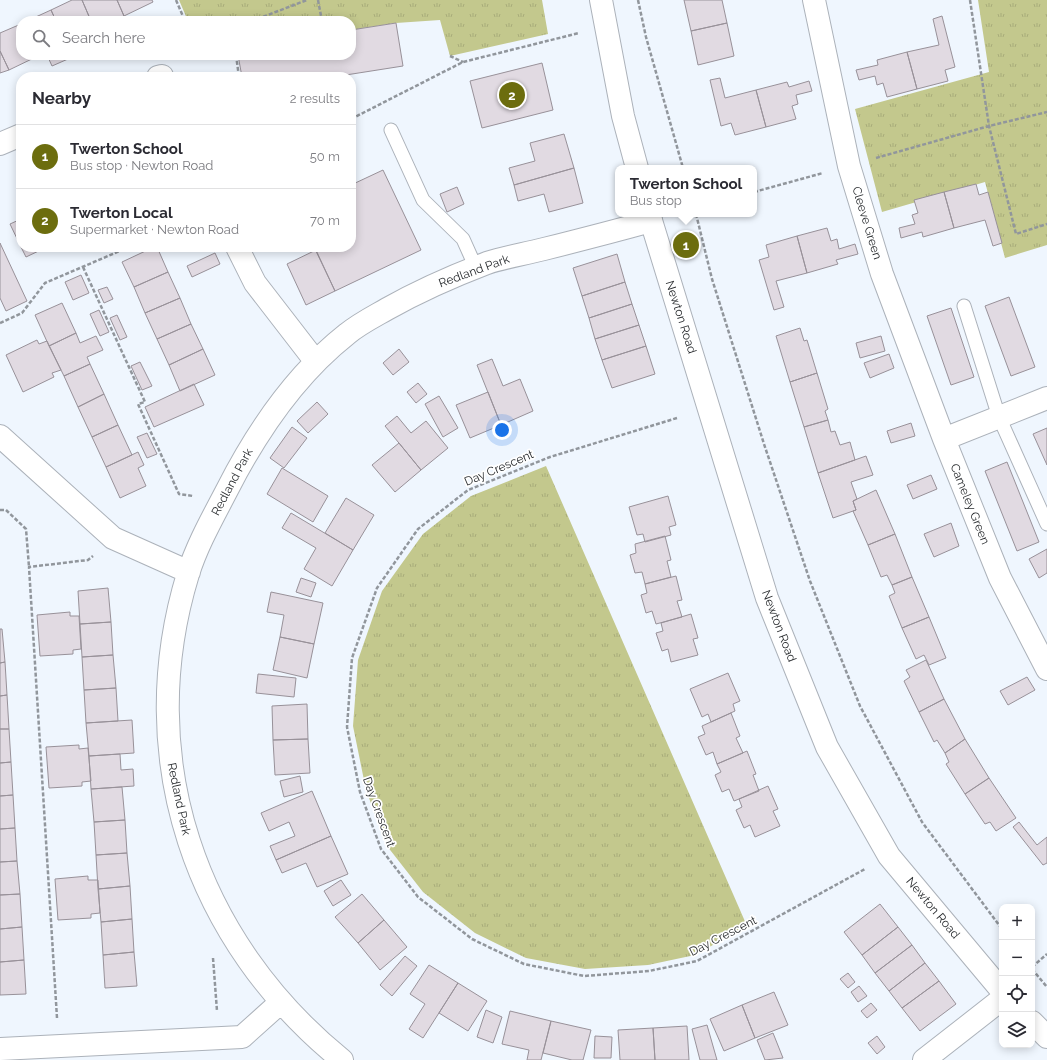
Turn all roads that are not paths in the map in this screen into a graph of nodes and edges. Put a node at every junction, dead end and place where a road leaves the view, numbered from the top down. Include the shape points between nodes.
1 (601, 0) edge
2 (814, 0) edge
3 (391, 130) dead end
4 (16, 137) edge
5 (0, 144) edge
6 (636, 165) edge
7 (650, 217) edge
8 (240, 252) edge
9 (476, 268) junction
10 (964, 306) dead end
11 (316, 362) junction
12 (1047, 398) edge
13 (999, 417) junction
14 (0, 436) edge
15 (944, 439) junction
16 (1047, 524) edge
17 (189, 572) junction
18 (1047, 669) edge
19 (999, 987) edge
20 (999, 1001) edge
21 (281, 1002) junction
22 (1035, 1025) edge
23 (1047, 1037) edge
24 (0, 1049) edge
25 (72, 1050) edge
26 (342, 1060) edge
27 (924, 1060) edge

1 - 6 street via 623,116
2 - 15 street, Cleeve Green via 849,166 882,274
3 - 9 lane via 422,200 463,239
4 - 5 street
7 - 9 street, Redland Park via 616,231 490,262
7 - 19 street, Newton Road via 767,598 827,747 889,856
8 - 11 street via 255,283
9 - 11 street, Redland Park via 425,289 376,315 348,333
10 - 13 lane
11 - 17 street, Redland Park via 284,399 242,461 201,541
12 - 13 street
13 - 15 street
13 - 16 lane
14 - 17 street via 113,538
15 - 18 street, Cameley Green via 1000,578
17 - 21 street, Redland Park via 178,612 170,665 169,746 174,784 189,844 221,918 246,958
20 - 27 street
21 - 25 street via 242,1037
21 - 26 street, Redland Park via 307,1030
22 - 23 street
24 - 25 street

